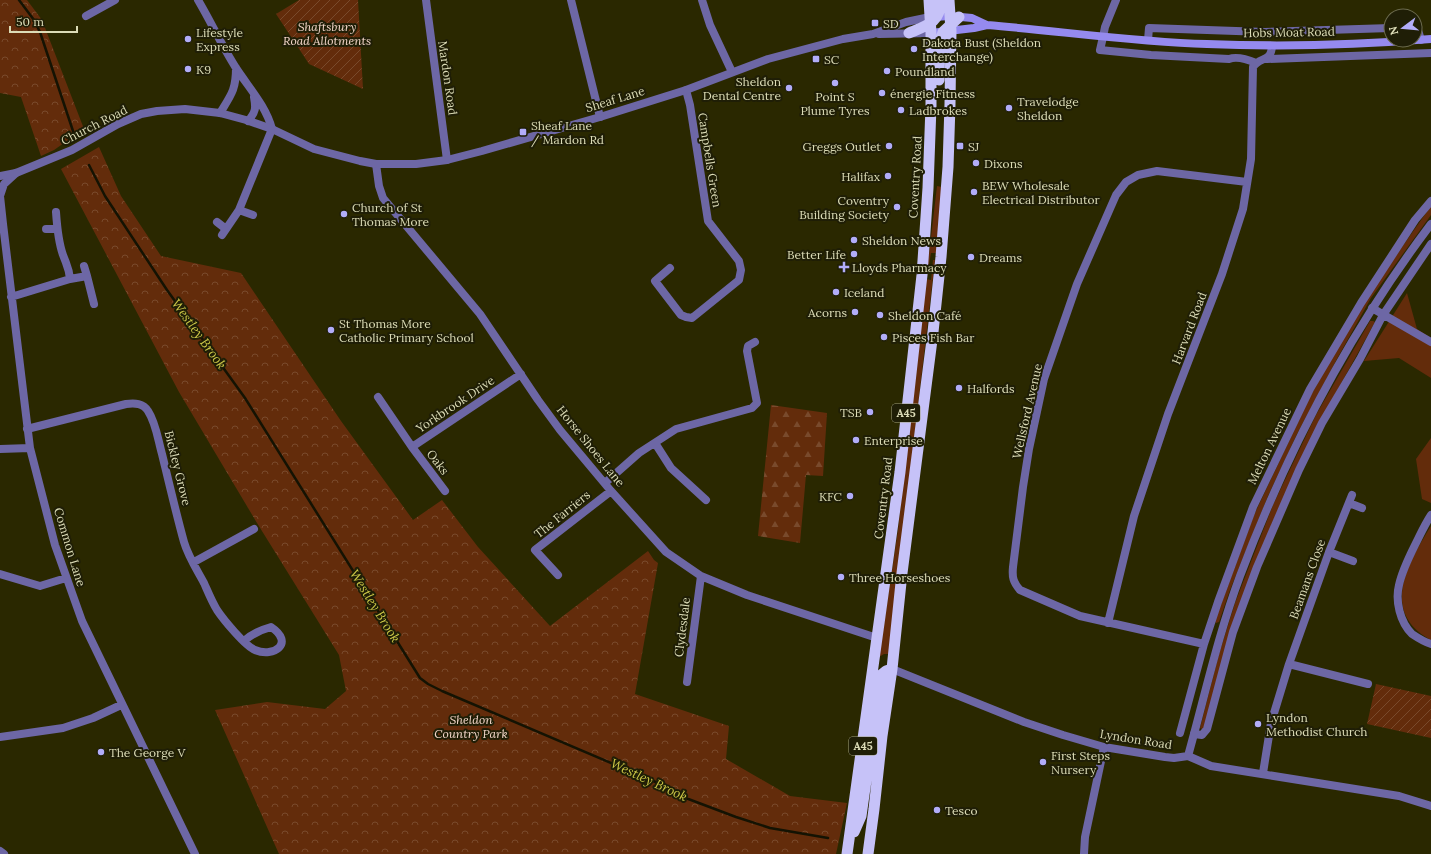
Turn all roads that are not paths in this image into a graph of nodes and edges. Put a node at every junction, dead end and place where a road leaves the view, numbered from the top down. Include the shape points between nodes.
1 (115, 0) edge
2 (198, 0) edge
3 (426, 0) edge
4 (571, 0) edge
5 (702, 0) edge
6 (940, 0) edge
7 (949, 0) edge
8 (1116, 0) edge
9 (86, 16) dead end
10 (931, 16) edge
11 (987, 25) junction
12 (951, 27) junction
13 (907, 28) joint
14 (1383, 28) edge
15 (1103, 37) junction
16 (1148, 40) junction
17 (1383, 42) edge
18 (1232, 45) junction
19 (1272, 46) junction
20 (1431, 53) edge
21 (1233, 58) junction
22 (1267, 58) junction
23 (1256, 63) junction
24 (236, 67) junction
25 (732, 72) junction
26 (252, 90) junction
27 (686, 90) junction
28 (220, 113) junction
29 (600, 117) junction
30 (248, 121) junction
31 (272, 129) junction
32 (447, 160) junction
33 (360, 161) joint
34 (376, 164) junction
35 (16, 173) junction
36 (0, 176) edge
37 (1248, 182) junction
38 (928, 188) junction
39 (1431, 201) edge
40 (239, 210) junction
41 (56, 212) dead end
42 (253, 215) dead end
43 (1, 222) edge
44 (217, 222) dead end
45 (1431, 224) edge
46 (46, 229) dead end
47 (57, 229) junction
48 (1431, 244) edge
49 (84, 266) dead end
50 (670, 268) dead end
51 (87, 276) junction
52 (70, 279) junction
53 (11, 297) junction
54 (94, 304) dead end
55 (1372, 308) junction
56 (1383, 315) junction
57 (754, 342) dead end
58 (1431, 342) edge
59 (521, 374) junction
60 (378, 397) dead end
61 (28, 429) junction
62 (654, 443) junction
63 (412, 447) junction
64 (30, 448) junction
65 (0, 449) edge
66 (605, 483) junction
67 (445, 491) dead end
68 (610, 491) junction
69 (706, 500) dead end
70 (1362, 508) dead end
71 (1431, 515) edge
72 (254, 530) dead end
73 (1329, 552) junction
74 (1353, 561) dead end
75 (194, 562) junction
76 (0, 574) edge
77 (558, 575) dead end
78 (701, 576) junction
79 (66, 578) junction
80 (1108, 623) junction
81 (1210, 625) junction
82 (1222, 629) junction
83 (877, 638) junction
84 (244, 641) dead end
85 (1204, 644) junction
86 (1431, 644) edge
87 (1199, 661) junction
88 (1289, 664) junction
89 (1211, 667) junction
90 (892, 669) junction
91 (687, 682) dead end
92 (1368, 684) dead end
93 (121, 705) junction
94 (1180, 729) dead end
95 (1194, 734) junction
96 (0, 737) edge
97 (1104, 747) junction
98 (1188, 756) junction
99 (1263, 774) junction
100 (1431, 806) edge
101 (848, 850) edge
102 (0, 851) edge
103 (4, 854) edge
104 (195, 854) edge
105 (868, 854) edge
106 (1084, 854) edge

1 - 9 street
2 - 24 street
3 - 32 street, Mardon Road
4 - 29 street
5 - 25 street via 710,25
6 - 10 highway, Coventry Road
7 - 12 highway, A45
8 - 15 street
10 - 12 main road, Hobs Moat Road
10 - 12 main road, Hobs Moat Road
10 - 13 highway
10 - 38 highway, Coventry Road / A45
11 - 12 main road, Hobs Moat Road via 974,28
11 - 12 main road, Hobs Moat Road via 972,18
11 - 15 main road, Hobs Moat Road
12 - 38 highway, A45 via 940,43 935,160
12 - 90 highway, A45 via 948,167 941,257
13 - 25 street, Sheaf Lane via 843,39
14 - 16 street, Hobs Moat Road via 1265,32 1149,28
15 - 16 main road, Hobs Moat Road
15 - 21 street via 1100,50 1151,56
16 - 18 main road, Hobs Moat Road
17 - 19 main road, Hobs Moat Road
18 - 19 main road, Hobs Moat Road
18 - 21 street
19 - 22 street via 1272,52
20 - 22 street
21 - 23 street
22 - 23 street
23 - 37 street, Harvard Road via 1253,67
24 - 26 street
24 - 28 street via 233,92
25 - 27 street, Sheaf Lane
26 - 30 street via 256,107
26 - 31 street via 269,118
27 - 29 street, Sheaf Lane
27 - 50 street, Campbells Green via 708,221 739,261 740,280 692,318 686,317 681,315 655,281
28 - 30 street, Church Road
28 - 35 street, Church Road via 185,109 141,114 72,150
29 - 32 street, Sheaf Lane
30 - 31 street, Church Road
31 - 33 street, Church Road via 314,149
31 - 40 street
32 - 34 street, Sheaf Lane via 416,164
33 - 34 street, Sheaf Lane
34 - 59 street, Horse Shoes Lane via 383,198 480,314
35 - 36 street, Church Road
35 - 43 street, Common Lane via 4,184 0,196
37 - 80 street, Harvard Road via 1243,210 1222,274 1168,414 1134,516
37 - 80 street, Wellsford Avenue via 1157,171 1138,175 1126,182 1116,195 1077,284 1044,379 1022,487 1012,576 1014,584 1026,594 1080,616
38 - 83 highway, Coventry Road / A45 via 922,275 900,472
39 - 81 street, Melton Avenue via 1415,220 1365,297 1310,389 1253,507
40 - 42 street
40 - 44 street via 224,232
41 - 47 street
43 - 53 street, Common Lane
45 - 55 street, Melton Avenue
46 - 47 street
47 - 52 street
48 - 56 street
49 - 51 street
51 - 52 street
51 - 54 street
52 - 53 street
53 - 61 street, Common Lane
55 - 56 street
55 - 82 street, Melton Avenue via 1300,439 1258,530
56 - 58 street
56 - 95 street via 1322,423 1299,470 1257,567 1233,632 1207,729 1202,735
57 - 62 street via 748,346 747,352 758,403 752,408 676,429
59 - 63 street, Yorkbrook Drive
59 - 66 street, Horse Shoes Lane via 560,430
60 - 63 street, Yorkbrook Drive
61 - 64 street, Common Lane
61 - 75 street, Bickley Grove via 126,404 142,405 152,418 184,544
62 - 66 street
62 - 69 street via 671,468
63 - 67 street, Oaks
64 - 65 street
64 - 79 street, Common Lane via 54,545
66 - 68 street, Horse Shoes Lane
68 - 77 street, The Farriers via 535,550
68 - 78 street, Horse Shoes Lane via 666,552
70 - 73 street, Beamans Close via 1350,499
71 - 86 street via 1398,586 1398,602 1400,614 1412,633
72 - 75 street
73 - 74 street
73 - 88 street, Beamans Close
75 - 84 street, Bickley Grove via 217,610
76 - 79 street via 40,586
78 - 83 street, Horse Shoes Lane
78 - 91 street, Clydesdale
79 - 93 street, Common Lane via 82,621
80 - 85 street, Wellsford Avenue
81 - 82 street
81 - 85 street, Melton Avenue
82 - 89 street, Melton Avenue
83 - 101 highway, Coventry Road / A45
85 - 87 street, Melton Avenue
87 - 89 street
87 - 94 street, Melton Avenue
88 - 92 street
88 - 99 street, Beamans Close via 1271,723
89 - 95 street, Melton Avenue
90 - 97 street, Lyndon Road via 1024,722
90 - 101 highway via 881,675 861,816
90 - 105 highway, A45
93 - 96 street via 63,728
93 - 104 street, Common Lane
95 - 98 street, Melton Avenue
97 - 98 street, Lyndon Road via 1174,758
97 - 106 street via 1085,837
98 - 99 street, Lyndon Road via 1212,766
99 - 100 street, Lyndon Road via 1399,796
102 - 103 street

